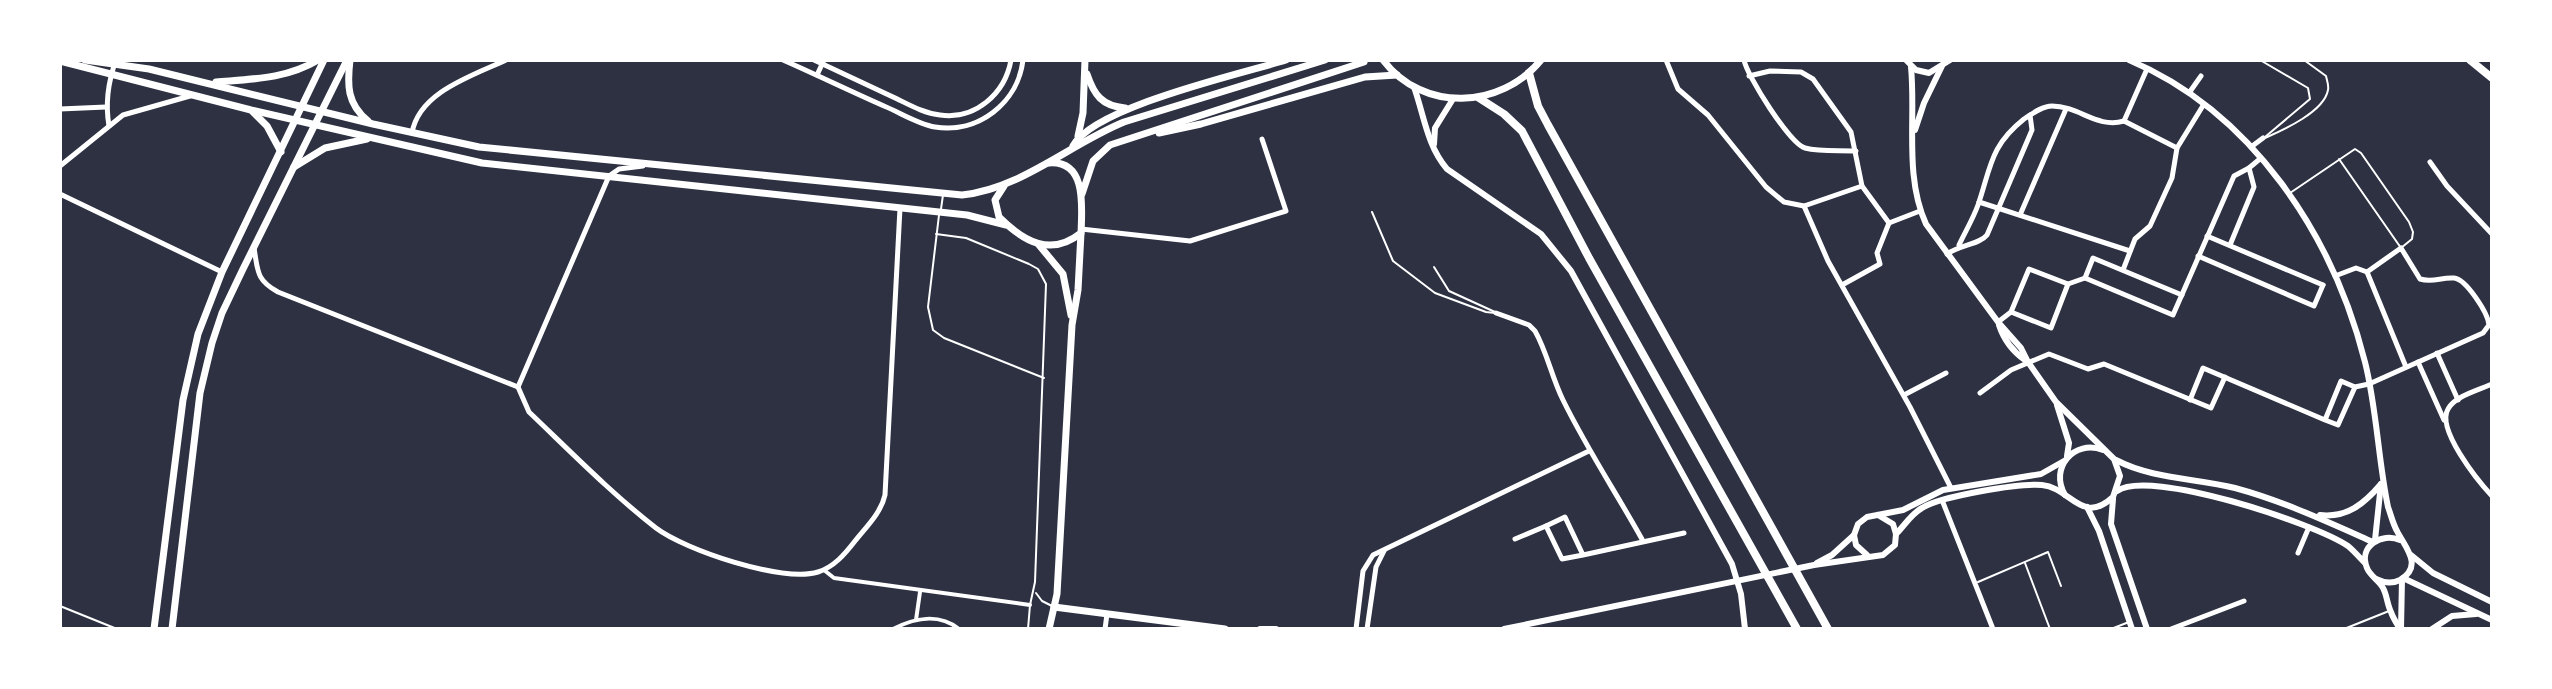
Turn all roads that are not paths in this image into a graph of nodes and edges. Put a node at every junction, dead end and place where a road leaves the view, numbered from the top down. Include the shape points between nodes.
1 (85, 60) edge
2 (321, 60) edge
3 (348, 60) edge
4 (506, 60) edge
5 (783, 60) edge
6 (812, 60) edge
7 (1011, 60) edge
8 (1023, 60) edge
9 (1085, 60) edge
10 (1286, 60) edge
11 (1325, 60) edge
12 (1383, 60) edge
13 (1541, 60) edge
14 (1666, 60) edge
15 (1744, 60) edge
16 (1950, 60) edge
17 (2129, 60) edge
18 (2260, 60) edge
19 (2304, 60) edge
20 (2470, 60) edge
21 (2481, 60) edge
22 (60, 61) edge
23 (116, 62) edge
24 (823, 62) edge
25 (1364, 62) dead end
26 (1909, 63) edge
27 (1942, 66) junction
28 (2147, 68) junction
29 (806, 70) junction
30 (1086, 72) junction
31 (1529, 73) junction
32 (817, 75) junction
33 (1397, 75) junction
34 (2492, 75) edge
35 (111, 76) junction
36 (1749, 76) junction
37 (2201, 76) dead end
38 (208, 83) junction
39 (1414, 87) junction
40 (2189, 93) junction
41 (191, 96) junction
42 (1479, 98) junction
43 (1453, 99) junction
44 (2204, 104) junction
45 (303, 106) junction
46 (106, 107) junction
47 (918, 108) junction
48 (1129, 108) junction
49 (60, 109) edge
50 (2066, 109) junction
51 (251, 110) junction
52 (322, 111) junction
53 (2030, 115) junction
54 (913, 119) junction
55 (296, 120) junction
56 (2124, 121) junction
57 (373, 124) junction
58 (315, 125) junction
59 (109, 127) junction
60 (412, 133) junction
61 (1914, 134) junction
62 (1078, 136) junction
63 (1131, 137) junction
64 (373, 138) junction
65 (2263, 138) junction
66 (1262, 139) dead end
67 (2251, 147) junction
68 (1072, 148) junction
69 (2177, 148) junction
70 (1435, 151) junction
71 (1856, 151) junction
72 (281, 152) junction
73 (2261, 158) junction
74 (2339, 159) junction
75 (2430, 162) dead end
76 (1045, 163) junction
77 (60, 166) edge
78 (655, 166) junction
79 (292, 168) junction
80 (2249, 168) junction
81 (609, 176) junction
82 (1005, 184) junction
83 (1862, 186) junction
84 (2290, 193) junction
85 (60, 194) edge
86 (943, 194) junction
87 (1082, 194) junction
88 (1979, 202) junction
89 (1804, 206) junction
90 (900, 208) junction
91 (1998, 208) junction
92 (1920, 211) junction
93 (940, 212) junction
94 (1372, 212) dead end
95 (2020, 215) junction
96 (1889, 223) junction
97 (1006, 225) junction
98 (1081, 231) junction
99 (936, 234) junction
100 (2492, 234) edge
101 (2207, 236) junction
102 (1038, 243) junction
103 (1959, 245) junction
104 (2230, 245) junction
105 (254, 247) junction
106 (2401, 248) junction
107 (2130, 251) junction
108 (1946, 255) junction
109 (2198, 256) junction
110 (1434, 267) dead end
111 (2123, 270) junction
112 (222, 272) junction
113 (2367, 272) junction
114 (2085, 278) junction
115 (2336, 278) junction
116 (2068, 284) junction
117 (1842, 285) junction
118 (2323, 285) junction
119 (2182, 295) junction
120 (2011, 312) junction
121 (1496, 313) junction
122 (1998, 322) junction
123 (1072, 325) junction
124 (2437, 353) junction
125 (2028, 362) junction
126 (2418, 362) junction
127 (2406, 367) junction
128 (1946, 373) dead end
129 (2225, 377) junction
130 (1044, 378) junction
131 (2369, 384) junction
132 (2492, 384) edge
133 (518, 387) junction
134 (2355, 387) junction
135 (1980, 393) dead end
136 (1904, 395) junction
137 (2190, 400) junction
138 (2458, 400) junction
139 (2056, 402) junction
140 (2325, 420) junction
141 (2445, 422) junction
142 (1589, 451) junction
143 (2106, 452) junction
144 (2065, 459) junction
145 (2114, 459) junction
146 (2381, 481) junction
147 (1951, 488) junction
148 (2115, 494) junction
149 (2492, 496) edge
150 (2067, 498) junction
151 (1942, 500) junction
152 (2087, 507) junction
153 (2312, 514) junction
154 (1878, 515) junction
155 (1546, 526) junction
156 (2309, 527) junction
157 (1684, 533) dead end
158 (1896, 534) junction
159 (1854, 535) junction
160 (1515, 539) dead end
161 (1643, 541) junction
162 (2374, 541) junction
163 (2403, 541) junction
164 (1387, 548) junction
165 (2298, 553) dead end
166 (1583, 555) junction
167 (2411, 555) junction
168 (1868, 556) junction
169 (2025, 562) junction
170 (2365, 563) junction
171 (1814, 565) junction
172 (824, 570) junction
173 (2402, 578) junction
174 (2376, 579) junction
175 (1973, 584) junction
176 (2061, 586) dead end
177 (1035, 591) junction
178 (920, 592) junction
179 (2244, 601) dead end
180 (2492, 602) edge
181 (1030, 605) junction
182 (60, 606) edge
183 (1054, 607) junction
184 (2390, 611) junction
185 (1107, 613) junction
186 (2480, 614) junction
187 (2143, 617) junction
188 (916, 620) junction
189 (2492, 620) edge
190 (1745, 625) edge
191 (2131, 626) edge
192 (117, 629) edge
193 (154, 629) edge
194 (172, 629) edge
195 (893, 629) edge
196 (959, 629) edge
197 (1028, 629) edge
198 (1049, 629) edge
199 (1105, 629) edge
200 (1225, 629) edge
201 (1260, 629) edge
202 (1276, 629) edge
203 (1356, 629) edge
204 (1367, 629) edge
205 (1504, 629) edge
206 (1797, 629) edge
207 (1828, 629) edge
208 (1993, 629) edge
209 (2050, 629) edge
210 (2111, 629) edge
211 (2147, 629) edge
212 (2171, 629) edge
213 (2344, 629) edge
214 (2400, 629) edge
215 (2432, 629) edge

1 - 23 main road
2 - 38 main road via 278,77
2 - 45 main road
3 - 52 main road
3 - 57 main road via 352,103
4 - 60 street via 445,88 414,120
5 - 29 street
6 - 24 street
6 - 29 street
7 - 47 street via 1001,87 977,109 949,116
8 - 54 street via 1015,88 986,118 949,128
9 - 30 main road
10 - 48 main road
11 - 68 main road via 1124,122
12 - 33 main road
13 - 31 main road
14 - 89 street via 1678,89 1708,115 1766,187 1784,202
15 - 36 street
16 - 27 street
17 - 28 street
18 - 65 lane via 2308,88 2310,99
19 - 65 lane via 2326,76 2328,90 2320,106 2288,129
20 - 34 highway
21 - 34 highway
22 - 35 main road
23 - 35 street
23 - 38 main road
24 - 32 street
24 - 47 street
25 - 63 main road
26 - 27 street via 1929,73
26 - 61 street
27 - 61 street
28 - 40 street
28 - 56 street
29 - 32 street
30 - 48 main road via 1105,104
30 - 62 main road
31 - 42 main road via 1498,93
31 - 207 highway via 1538,106
32 - 54 street
33 - 39 main road
33 - 63 main road via 1365,77 1201,124
35 - 41 main road
35 - 46 street
36 - 71 street via 1798,145
36 - 71 street via 1770,71 1810,75 1847,125
37 - 40 street
38 - 45 main road
39 - 43 main road
39 - 70 street
40 - 44 street
41 - 51 main road
41 - 59 street via 123,115
42 - 43 main road
42 - 206 highway via 1522,131
43 - 70 street via 1435,128
44 - 67 street
44 - 69 street
45 - 52 main road
45 - 55 main road
46 - 49 street
46 - 59 street
47 - 54 street
48 - 62 main road
50 - 53 street via 2050,106
50 - 56 street via 2103,123
50 - 95 street
51 - 55 main road
51 - 72 main road
52 - 57 main road
52 - 58 main road
53 - 88 street via 2001,139
53 - 91 street via 2032,130
55 - 58 main road
55 - 72 main road
56 - 69 street
57 - 60 main road
58 - 64 main road
58 - 79 main road
59 - 77 street
60 - 78 main road via 479,147
61 - 92 street via 1912,170
62 - 68 main road
63 - 87 main road via 1102,150 1088,171
64 - 79 main road via 325,148
64 - 81 main road via 482,163
65 - 67 street
66 - 98 street via 1286,211 1190,241
67 - 73 street
68 - 76 main road
69 - 107 street via 2172,178 2150,226
70 - 190 street via 1447,169 1541,234 1571,271 1722,543 1737,579
71 - 83 street
72 - 112 main road
73 - 80 street
73 - 84 street
74 - 84 lane
74 - 106 lane
74 - 106 lane via 2355,149 2361,153 2413,232
75 - 100 street
76 - 82 main road
76 - 87 main road via 1066,165
78 - 81 street via 627,167
78 - 86 main road
79 - 105 main road
80 - 101 street via 2234,176
80 - 104 street via 2254,187
81 - 90 main road
81 - 133 street
82 - 86 main road via 978,193
82 - 97 main road via 995,209
83 - 89 street
83 - 96 street
84 - 115 street
85 - 112 street
86 - 93 lane
87 - 98 main road
88 - 91 street
88 - 103 street
89 - 117 street
90 - 93 main road
90 - 172 street via 885,495 853,545
91 - 95 street
91 - 103 street via 1985,239
92 - 96 street
92 - 108 street
93 - 97 main road
93 - 99 lane
94 - 121 lane via 1393,261 1435,293
95 - 107 street
96 - 117 street via 1877,257 1880,264
97 - 102 main road
98 - 102 main road via 1063,245
98 - 123 main road
99 - 130 lane via 928,307 933,330
99 - 130 lane via 990,246 1044,277
101 - 104 street
101 - 109 street
102 - 123 main road via 1063,274
103 - 108 street
104 - 118 street
105 - 133 street via 266,286
105 - 194 main road via 222,313 205,368
106 - 113 street
106 - 124 street via 2416,276 2430,282 2459,279 2488,316 2483,333
107 - 111 street
108 - 122 street
109 - 118 street via 2314,306
109 - 119 street
110 - 121 lane via 1449,291
111 - 114 street via 2093,258
111 - 119 street
112 - 193 main road via 198,334 183,400
113 - 115 street via 2356,268
113 - 127 street
114 - 116 street
114 - 119 street via 2173,315
115 - 118 street
115 - 131 street
116 - 120 street via 2029,269
116 - 120 street via 2051,328
117 - 136 street
120 - 122 street
121 - 142 street via 1535,331
122 - 125 street via 2002,336
123 - 183 main road
124 - 126 street
124 - 138 street
125 - 135 street
125 - 137 street via 2049,354 2088,369 2104,364
125 - 139 street
126 - 127 street
126 - 141 street
127 - 131 street
128 - 136 street
129 - 137 street via 2211,408
129 - 137 street via 2203,368
129 - 140 street
130 - 177 lane
131 - 134 street
131 - 146 street
132 - 138 street
133 - 172 street via 529,412 658,530 716,556 781,573
134 - 140 street via 2338,425
134 - 140 street via 2341,381
136 - 147 street
138 - 141 street via 2448,409
139 - 143 street
139 - 144 street via 2068,437
141 - 149 street via 2468,468
142 - 161 street
142 - 164 street
143 - 144 street via 2090,447
143 - 145 street
144 - 147 street via 2041,474
144 - 150 street via 2059,480
145 - 148 street via 2120,476
145 - 153 street via 2145,472 2226,486
146 - 153 street via 2364,503 2347,513
146 - 162 street
146 - 163 street
147 - 154 street
148 - 152 street via 2102,505
148 - 156 street via 2130,485 2182,490
148 - 187 street via 2111,524
150 - 151 street via 2051,486 2037,485
150 - 152 street
151 - 158 street via 1919,510
151 - 175 street
152 - 191 street
153 - 162 street
154 - 158 street via 1893,524
154 - 159 street via 1862,519
155 - 160 street
155 - 166 street via 1562,559
155 - 166 street via 1565,517
156 - 165 street
156 - 170 street via 2348,546
157 - 161 street
158 - 168 street via 1888,553
159 - 168 street via 1859,550
159 - 171 street
161 - 166 street
162 - 163 street via 2390,536
162 - 170 street
163 - 167 street
164 - 203 street via 1365,565
164 - 204 street via 1376,567
167 - 173 street
167 - 180 street via 2433,573
168 - 171 street
169 - 175 lane
169 - 176 lane via 2048,552
169 - 209 lane
170 - 174 street
171 - 205 street
172 - 178 street via 834,578
173 - 174 street via 2389,583
173 - 186 street
173 - 214 street
174 - 184 street
175 - 208 street
177 - 181 lane
177 - 183 lane
178 - 181 street
178 - 188 street
179 - 212 street
181 - 197 lane
182 - 192 lane
183 - 185 main road
183 - 198 main road
184 - 213 lane
184 - 214 street
185 - 199 street
185 - 200 main road
186 - 189 street
186 - 215 street via 2452,616
187 - 191 street
187 - 211 street
188 - 195 street
188 - 196 street via 944,620
191 - 210 lane
201 - 202 street

